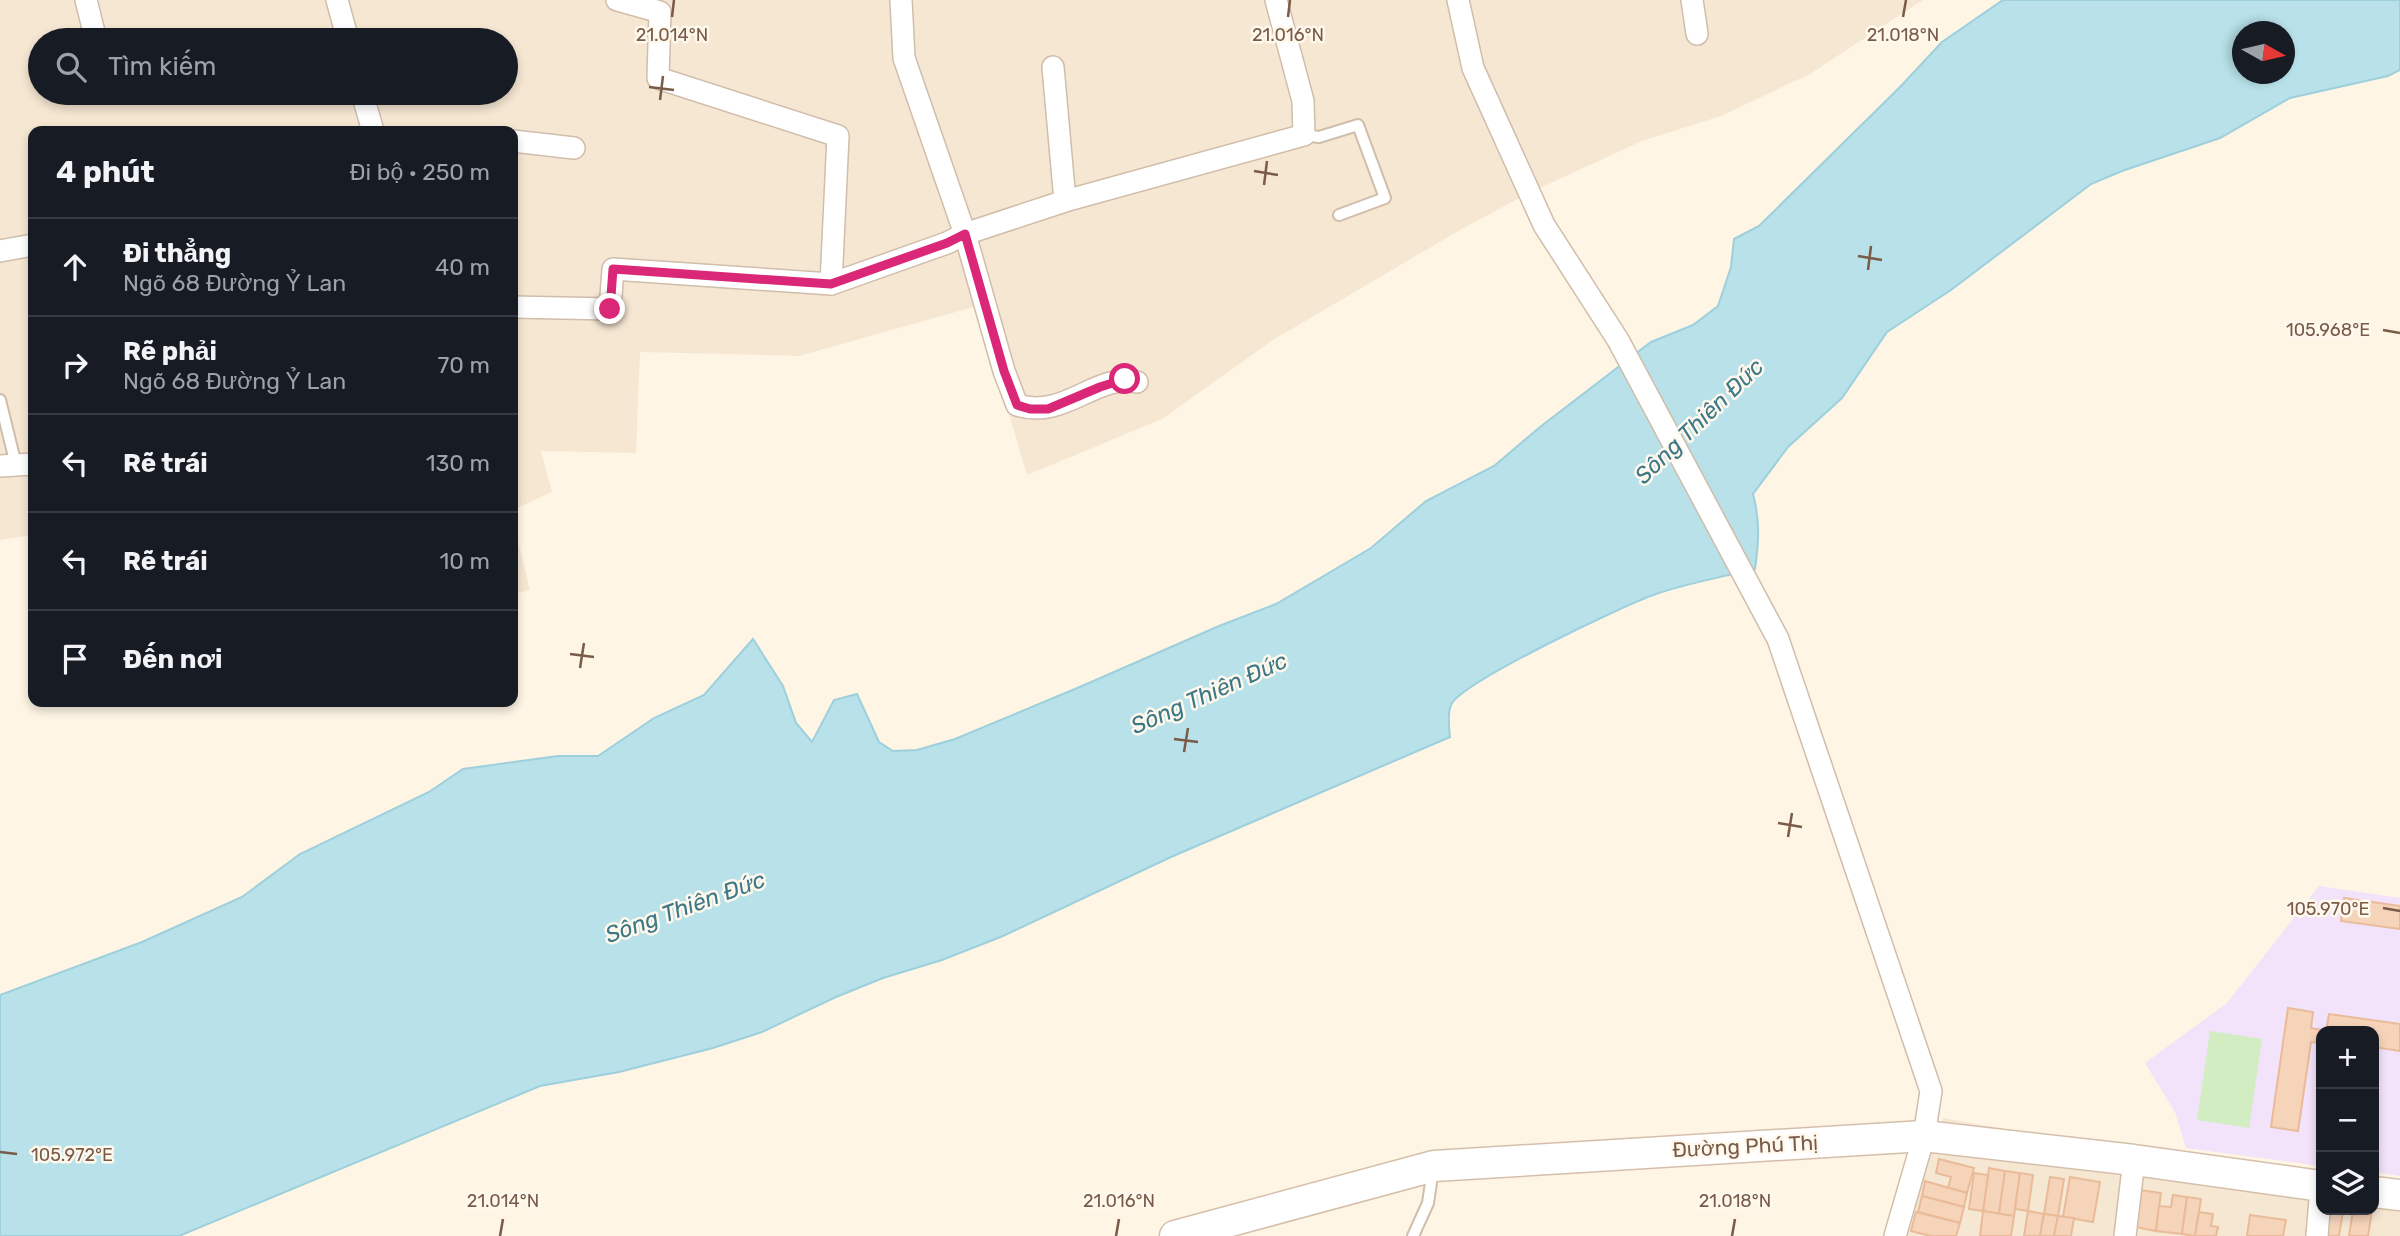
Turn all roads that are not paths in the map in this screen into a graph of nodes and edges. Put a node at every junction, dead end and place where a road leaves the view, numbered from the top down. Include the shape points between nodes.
1 (86, 0) edge
2 (337, 0) edge
3 (617, 0) edge
4 (901, 0) edge
5 (1276, 0) edge
6 (1458, 0) edge
7 (1692, 0) edge
8 (93, 28) edge
9 (345, 28) edge
10 (1697, 34) dead end
11 (1053, 67) dead end
12 (365, 105) edge
13 (372, 126) edge
14 (1304, 135) junction
15 (518, 142) edge
16 (574, 148) dead end
17 (1065, 201) junction
18 (1339, 215) dead end
19 (965, 234) junction
20 (28, 246) edge
21 (0, 251) edge
22 (831, 284) junction
23 (518, 307) edge
24 (1137, 382) dead end
25 (0, 400) edge
26 (16, 465) edge
27 (1924, 1136) junction
28 (2134, 1160) junction
29 (1434, 1166) junction
30 (2316, 1186) edge
31 (2379, 1193) edge
32 (2400, 1195) edge
33 (2319, 1215) edge
34 (1175, 1236) edge
35 (1413, 1236) edge
36 (1895, 1236) edge
37 (2125, 1236) edge
38 (2318, 1236) edge

1 - 8 street
2 - 9 street
3 - 22 street via 660,12 658,78 838,136
4 - 19 street via 904,58
5 - 14 street via 1304,101
6 - 27 street via 1473,68 1545,225 1618,340 1778,639 1921,1055 1931,1091
7 - 10 street
11 - 17 street
12 - 13 street
14 - 17 street
14 - 18 lane via 1319,137 1358,125 1363,135 1385,198
15 - 16 street
17 - 19 street
19 - 22 street
19 - 24 street via 1017,405 1048,409 1125,379
20 - 21 street
22 - 23 street via 613,269 610,309
25 - 26 lane
27 - 28 street, Đường Phú Thị
27 - 29 street, Đường Phú Thị
27 - 36 street
28 - 30 street, Đường Phú Thị
28 - 37 street
29 - 34 street, Đường Phú Thị
29 - 35 lane via 1428,1203
31 - 32 street
33 - 38 street

